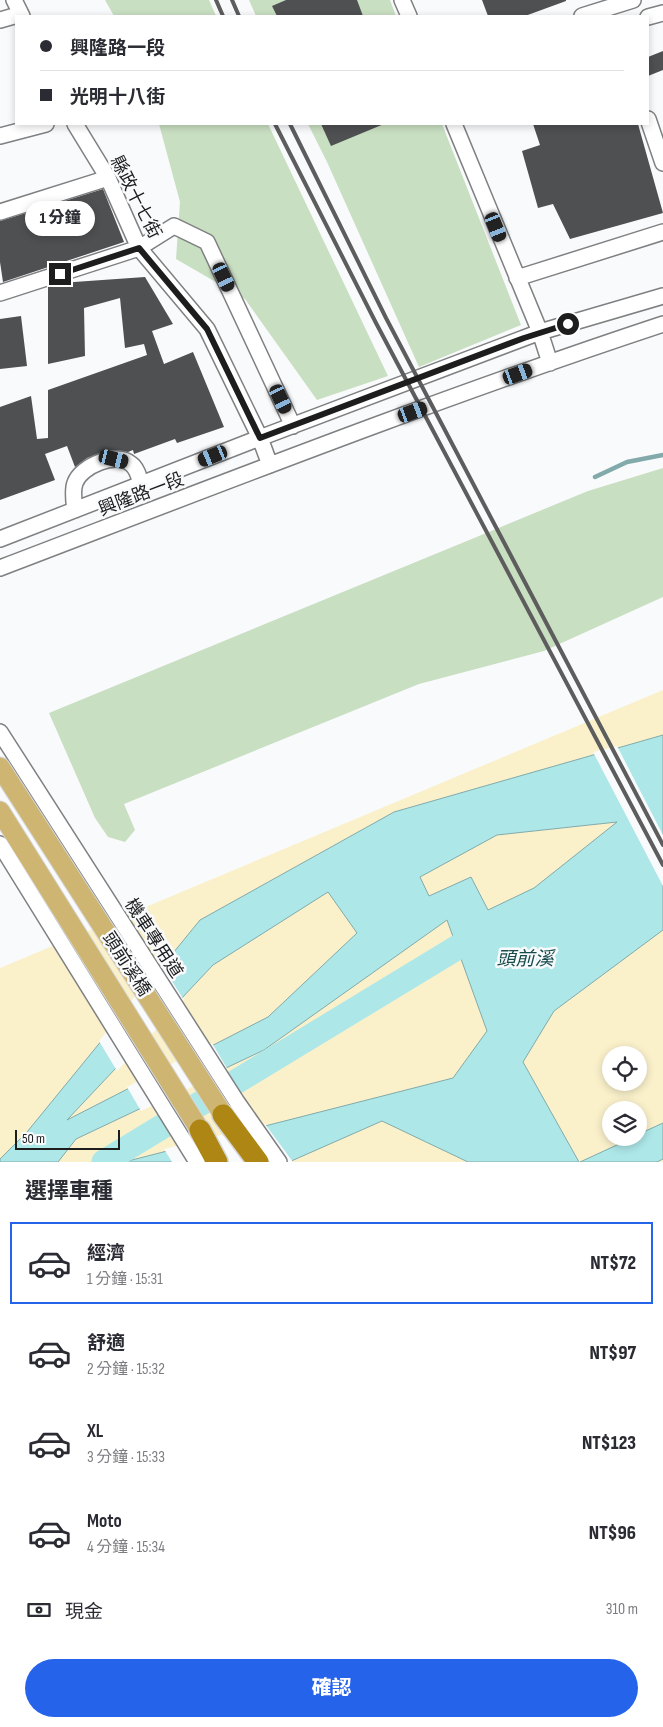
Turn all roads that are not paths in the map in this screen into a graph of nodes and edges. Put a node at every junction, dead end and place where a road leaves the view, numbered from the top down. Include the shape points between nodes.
1 (14, 0) edge
2 (402, 0) edge
3 (633, 0) edge
4 (611, 12) edge
5 (663, 12) edge
6 (21, 15) edge
7 (409, 15) edge
8 (589, 15) edge
9 (15, 16) edge
10 (649, 17) edge
11 (0, 20) edge
12 (649, 121) edge
13 (42, 125) edge
14 (76, 125) edge
15 (454, 125) edge
16 (0, 136) edge
17 (663, 163) edge
18 (108, 178) junction
19 (0, 212) edge
20 (663, 232) edge
21 (139, 248) junction
22 (517, 278) junction
23 (0, 293) edge
24 (663, 296) edge
25 (663, 324) edge
26 (540, 332) junction
27 (550, 363) junction
28 (293, 426) junction
29 (260, 438) junction
30 (270, 465) junction
31 (141, 484) junction
32 (75, 510) junction
33 (0, 539) edge
34 (0, 568) edge
35 (0, 732) edge
36 (0, 767) edge
37 (0, 811) edge
38 (0, 844) edge
39 (223, 1115) junction
40 (200, 1130) joint
41 (197, 1162) edge
42 (219, 1162) edge
43 (253, 1162) edge
44 (258, 1162) edge
45 (279, 1162) edge

1 - 6 street
2 - 7 street
3 - 4 street
4 - 8 street
5 - 10 street
9 - 11 street
12 - 17 street
13 - 16 street
14 - 18 street, 縣政十七街
15 - 22 street
18 - 19 street
18 - 21 street, 縣政十七街
20 - 22 street
21 - 23 street
21 - 28 street via 174,226 207,242
21 - 29 street, 縣政十七街 via 207,329
22 - 26 street
24 - 26 street, 興隆路一段
25 - 27 street, 興隆路一段
26 - 27 street
26 - 28 street, 興隆路一段
27 - 30 street, 興隆路一段
28 - 29 street, 興隆路一段
29 - 30 street, 縣政十七街
29 - 31 street, 興隆路一段
30 - 34 street, 興隆路一段
31 - 32 street, 興隆路一段
31 - 32 street via 138,472 130,463 114,459 95,464 82,472 75,484
32 - 33 street, 興隆路一段
35 - 45 street, 機車專用道 via 237,1102
36 - 39 main road, 頭前溪橋
37 - 40 main road, 頭前溪橋
38 - 41 street
39 - 43 main road, 頭前溪橋
39 - 44 highway
40 - 42 highway

